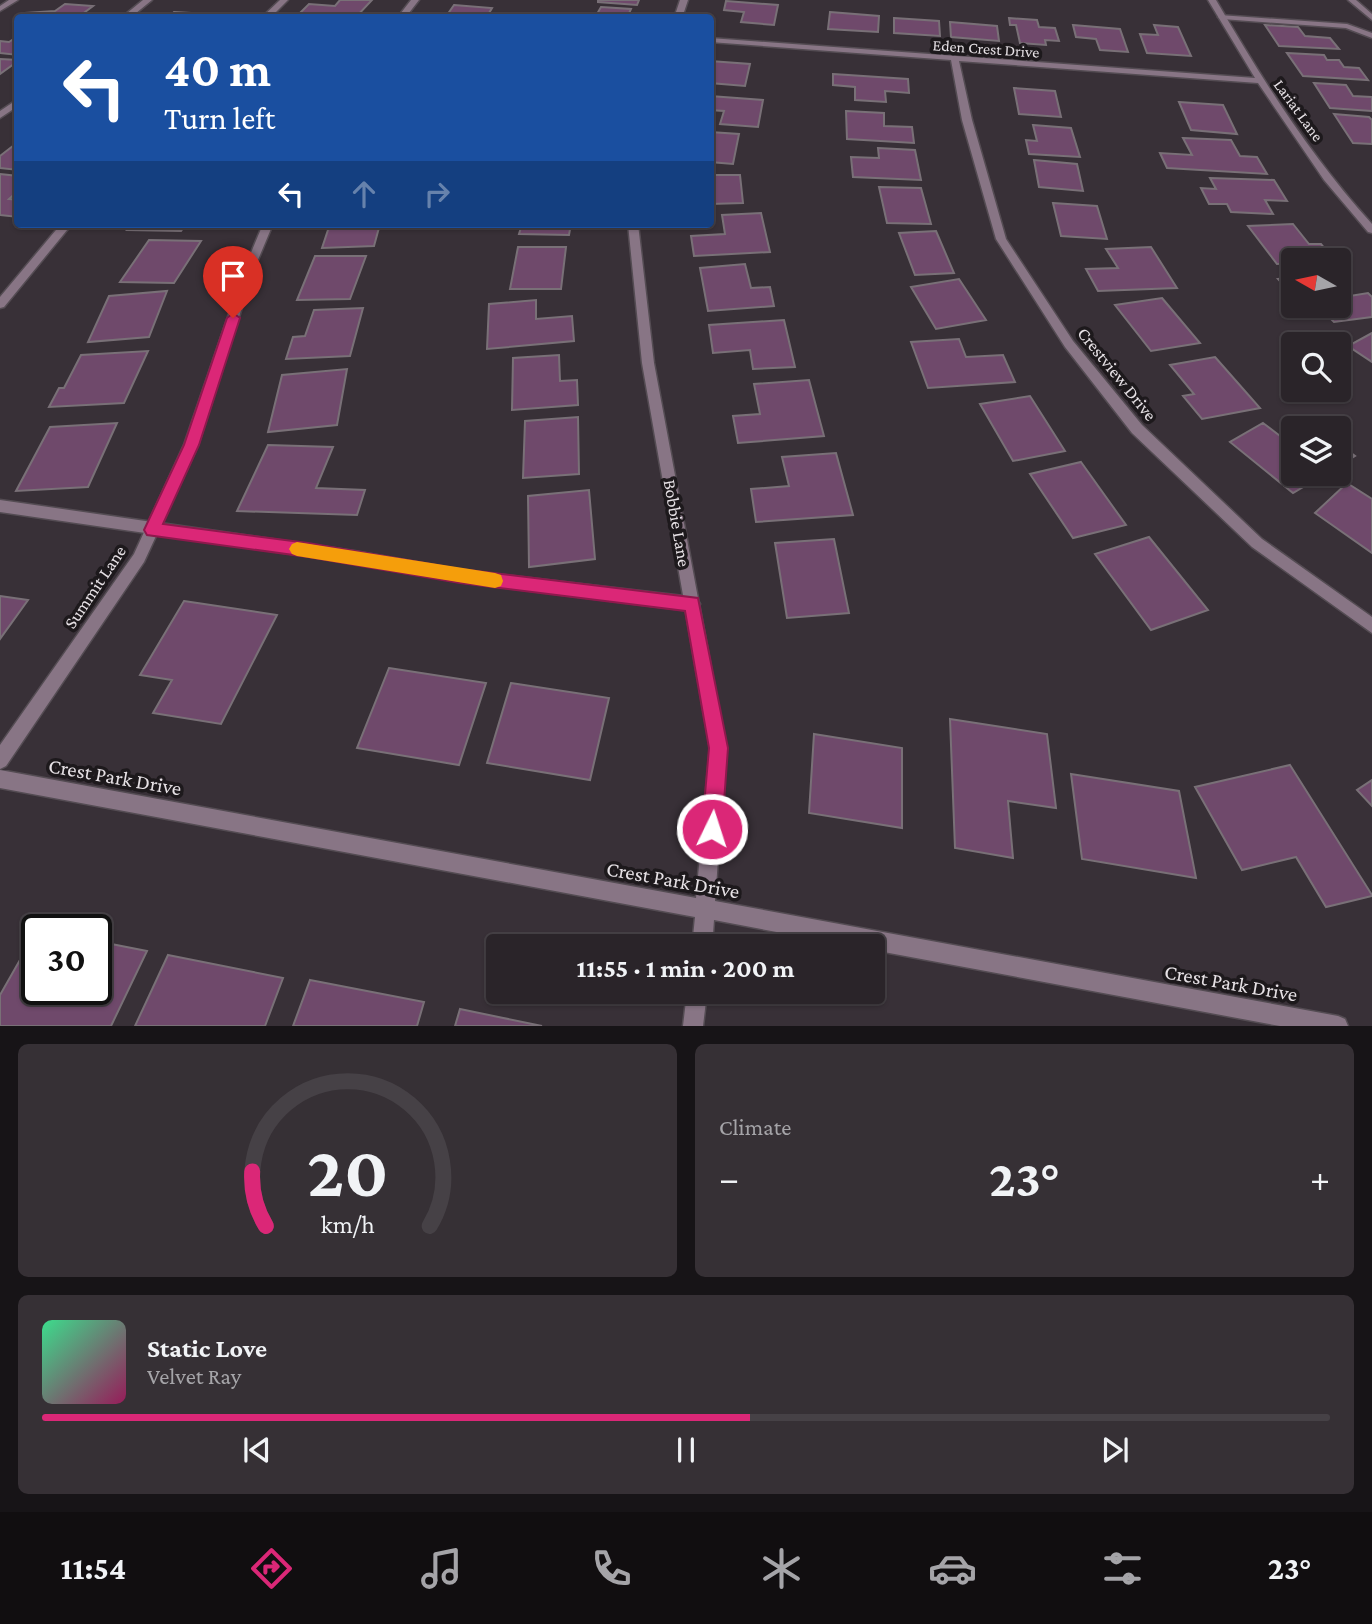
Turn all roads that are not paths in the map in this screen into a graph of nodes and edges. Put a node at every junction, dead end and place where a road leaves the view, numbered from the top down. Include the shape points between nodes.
1 (14, 0) edge
2 (148, 0) edge
3 (284, 0) edge
4 (415, 0) edge
5 (1212, 0) edge
6 (1352, 0) edge
7 (0, 9) edge
8 (130, 14) edge
9 (269, 14) edge
10 (404, 14) edge
11 (1222, 17) junction
12 (1372, 18) edge
13 (1372, 36) edge
14 (714, 40) edge
15 (955, 60) junction
16 (1259, 81) junction
17 (64, 228) edge
18 (266, 228) edge
19 (634, 228) edge
20 (1372, 230) edge
21 (0, 304) edge
22 (0, 506) edge
23 (152, 530) junction
24 (692, 604) junction
25 (1372, 626) edge
26 (0, 760) edge
27 (0, 779) edge
28 (706, 909) junction
29 (703, 934) edge
30 (695, 1004) edge
31 (693, 1026) edge
32 (1338, 1026) edge

1 - 7 street
2 - 8 street
3 - 9 street
4 - 10 street
5 - 11 street, Lariat Lane
6 - 12 street
11 - 13 street via 1347,26
11 - 16 street, Lariat Lane
14 - 15 street, Eden Crest Drive
15 - 16 street, Eden Crest Drive
15 - 25 street, Crestview Drive via 1001,239 1069,344 1138,429 1257,543
16 - 20 street, Lariat Lane
17 - 21 street
18 - 23 street, Summit Lane via 191,445
19 - 24 street, Bobbie Lane via 648,363
22 - 23 street
23 - 24 street via 460,576
23 - 26 street, Summit Lane via 139,558
24 - 28 street, Bobbie Lane via 718,748
27 - 28 street, Crest Park Drive
28 - 29 street, Bobbie Lane
28 - 32 street, Crest Park Drive
30 - 31 street

